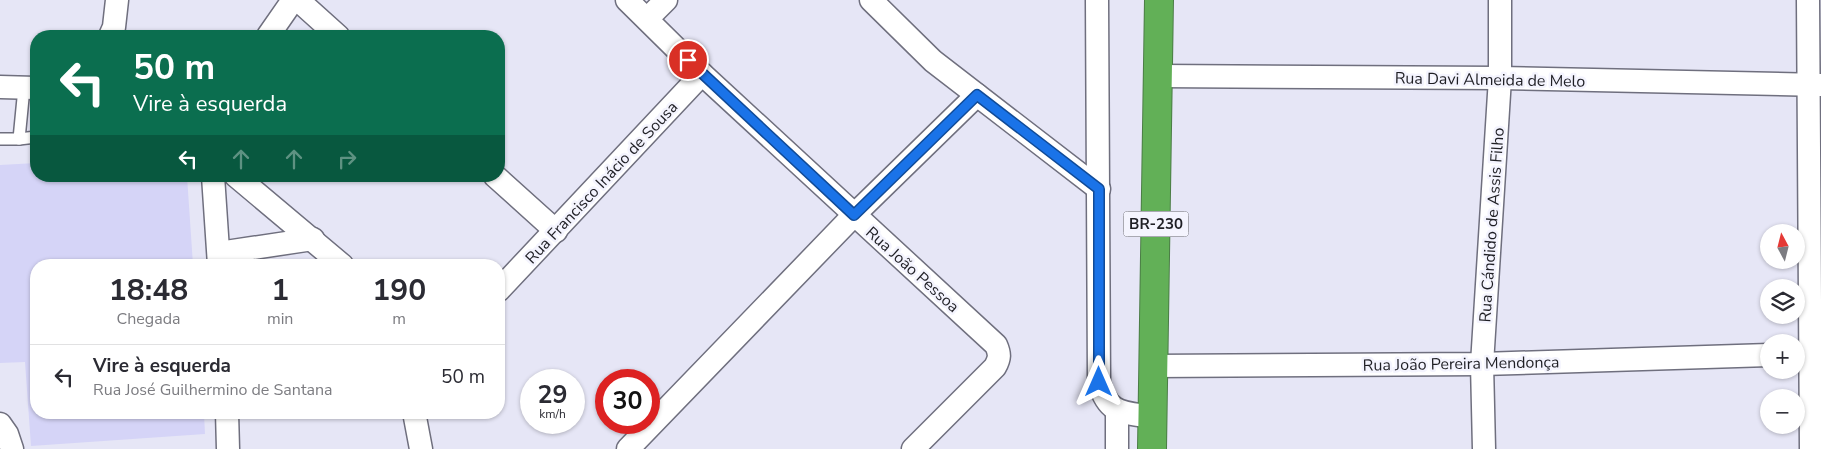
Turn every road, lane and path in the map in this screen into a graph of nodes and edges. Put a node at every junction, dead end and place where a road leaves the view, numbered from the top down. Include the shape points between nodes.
1 (293, 0) edge
2 (298, 0) edge
3 (627, 0) edge
4 (666, 0) edge
5 (871, 0) edge
6 (1097, 0) edge
7 (1159, 0) edge
8 (1500, 0) edge
9 (1808, 0) edge
10 (119, 2) edge
11 (647, 19) junction
12 (113, 30) edge
13 (272, 30) edge
14 (331, 30) edge
15 (702, 74) junction
16 (1159, 76) junction
17 (1500, 78) junction
18 (1815, 85) edge
19 (0, 88) edge
20 (30, 88) edge
21 (977, 95) junction
22 (30, 138) edge
23 (0, 139) edge
24 (19, 139) junction
25 (213, 182) edge
26 (243, 182) edge
27 (502, 182) edge
28 (1099, 189) junction
29 (854, 215) junction
30 (556, 231) junction
31 (313, 239) junction
32 (219, 259) edge
33 (335, 259) edge
34 (505, 284) edge
35 (1809, 354) edge
36 (1760, 356) edge
37 (1482, 364) junction
38 (1152, 366) junction
39 (1117, 411) junction
40 (1152, 417) junction
41 (227, 419) edge
42 (414, 419) edge
43 (0, 424) edge
44 (416, 448) edge
45 (12, 449) edge
46 (228, 449) edge
47 (628, 449) edge
48 (913, 449) edge
49 (1117, 449) edge
50 (1152, 449) edge
51 (1484, 449) edge
52 (1811, 449) edge

1 - 13 street
2 - 14 street
3 - 11 street, Rua João Pessoa
4 - 11 street
5 - 21 street via 933,61
6 - 28 street
7 - 16 highway, BR-230
8 - 17 street, Rua Cándido de Assis Filho
9 - 18 street
10 - 12 street
11 - 15 street, Rua João Pessoa
15 - 29 street, Rua João Pessoa
15 - 30 street, Rua Francisco Inácio de Sousa
16 - 17 street, Rua Davi Almeida de Melo
16 - 38 highway, BR-230
17 - 18 street, Rua Davi Almeida de Melo
17 - 37 street, Rua Cándido de Assis Filho
18 - 35 street
19 - 20 street
20 - 24 lane
21 - 28 street
21 - 29 street
22 - 24 lane
23 - 24 lane
25 - 32 street
26 - 31 street
27 - 30 street
28 - 39 street via 1099,382 1107,401
29 - 47 street
29 - 48 street, Rua João Pessoa via 996,345 1000,353 995,367
30 - 34 street, Rua Francisco Inácio de Sousa
31 - 32 street
31 - 33 street
35 - 52 street
36 - 37 street, Rua João Pereira Mendonça
37 - 38 street, Rua João Pereira Mendonça
37 - 51 street, Rua Cándido de Assis Filho
38 - 40 highway, BR-230
39 - 40 street
39 - 49 street
40 - 50 highway, BR-230
41 - 46 street
42 - 44 street
43 - 45 street

